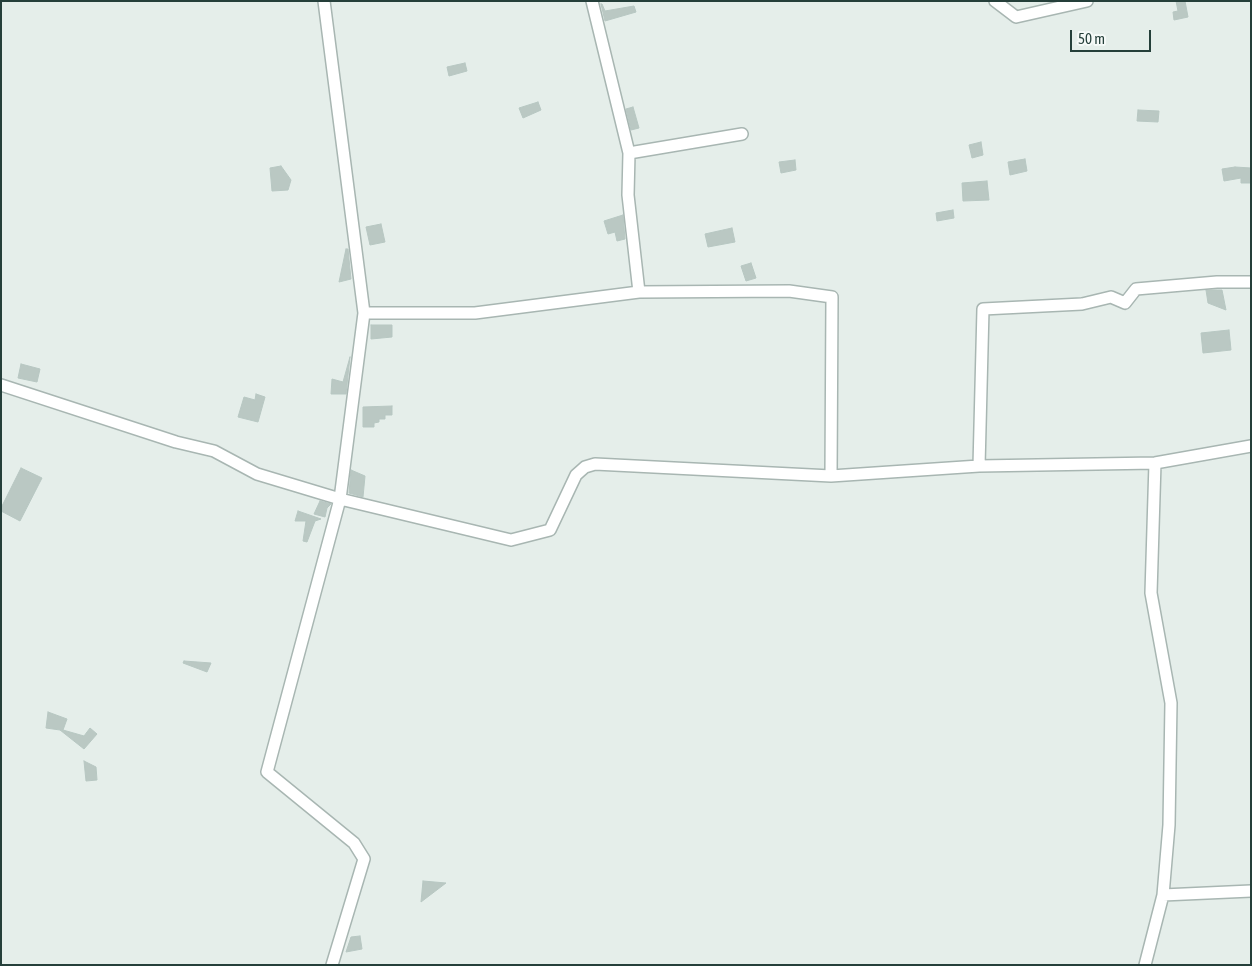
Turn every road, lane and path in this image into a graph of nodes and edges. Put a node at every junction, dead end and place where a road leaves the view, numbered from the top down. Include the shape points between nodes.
1 (324, 1) edge
2 (592, 1) edge
3 (995, 1) edge
4 (1087, 1) edge
5 (742, 134) dead end
6 (629, 153) junction
7 (1251, 282) edge
8 (639, 292) junction
9 (364, 313) junction
10 (1, 385) edge
11 (1251, 446) edge
12 (1155, 463) junction
13 (979, 466) junction
14 (831, 476) junction
15 (340, 500) junction
16 (1251, 891) edge
17 (1163, 895) junction
18 (332, 965) edge
19 (1145, 965) edge

1 - 9 street
2 - 6 street
3 - 4 street via 1016,16
5 - 6 street
6 - 8 street via 628,196
7 - 13 street via 1136,289 1125,303 1111,297 1082,304 982,309
8 - 9 street via 475,313
8 - 14 street via 789,291 832,297
9 - 15 street
10 - 15 street via 176,442 214,451 257,474
11 - 12 street
12 - 13 street
12 - 17 street via 1151,593 1171,703 1169,825
13 - 14 street
14 - 15 street via 595,464 576,475 550,530 511,540
15 - 18 street via 267,772 354,843 364,859
16 - 17 street
17 - 19 street

